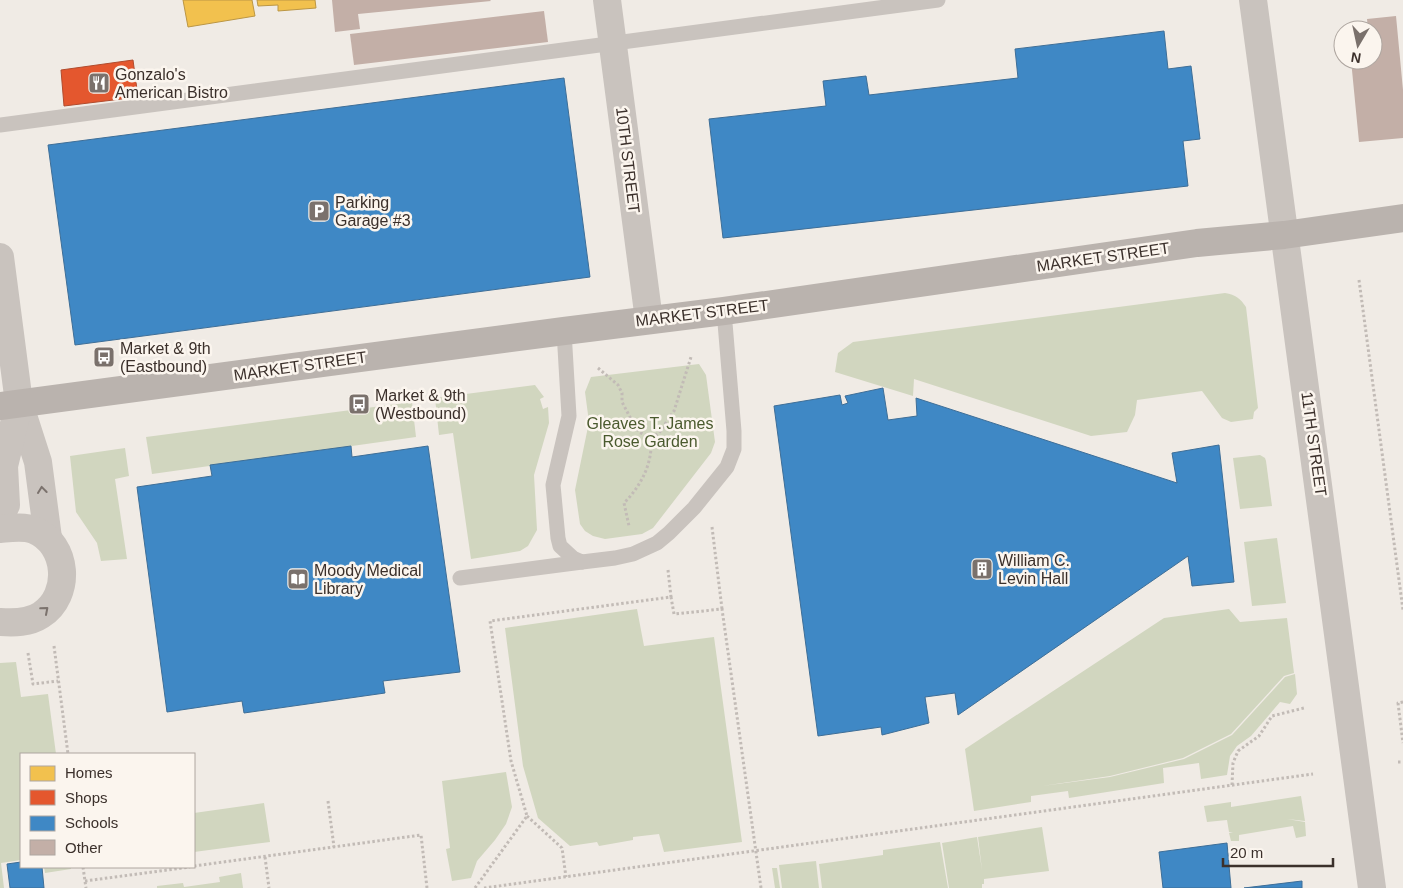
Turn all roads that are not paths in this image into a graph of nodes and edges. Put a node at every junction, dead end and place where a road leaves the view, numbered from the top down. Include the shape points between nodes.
1 (607, 0) edge
2 (938, 0) edge
3 (1253, 0) edge
4 (613, 43) junction
5 (0, 125) edge
6 (1403, 218) edge
7 (1284, 235) junction
8 (0, 257) edge
9 (724, 311) junction
10 (649, 320) junction
11 (564, 330) junction
12 (10, 405) edge
13 (0, 518) edge
14 (0, 529) edge
15 (48, 538) junction
16 (582, 562) junction
17 (460, 578) dead end
18 (0, 622) edge
19 (1372, 888) edge

1 - 4 street, 10TH STREET
2 - 4 lane
3 - 7 street, 11TH STREET
4 - 5 lane
4 - 10 street, 10TH STREET
6 - 7 main road, MARKET STREET
7 - 9 main road, MARKET STREET via 1197,243
7 - 19 street, 11TH STREET
8 - 12 street
9 - 10 main road, MARKET STREET
9 - 16 lane via 734,431 734,449 727,467 694,508 657,543 633,554
10 - 11 main road, MARKET STREET
11 - 12 main road, MARKET STREET
11 - 16 lane via 569,416 553,485 556,527 560,546
12 - 13 street via 4,466 6,505
15 -> 12 street via 38,462
14 - 15 street via 33,530
18 -> 15 street via 28,621 54,603 62,586 63,570 58,553
16 - 17 lane

